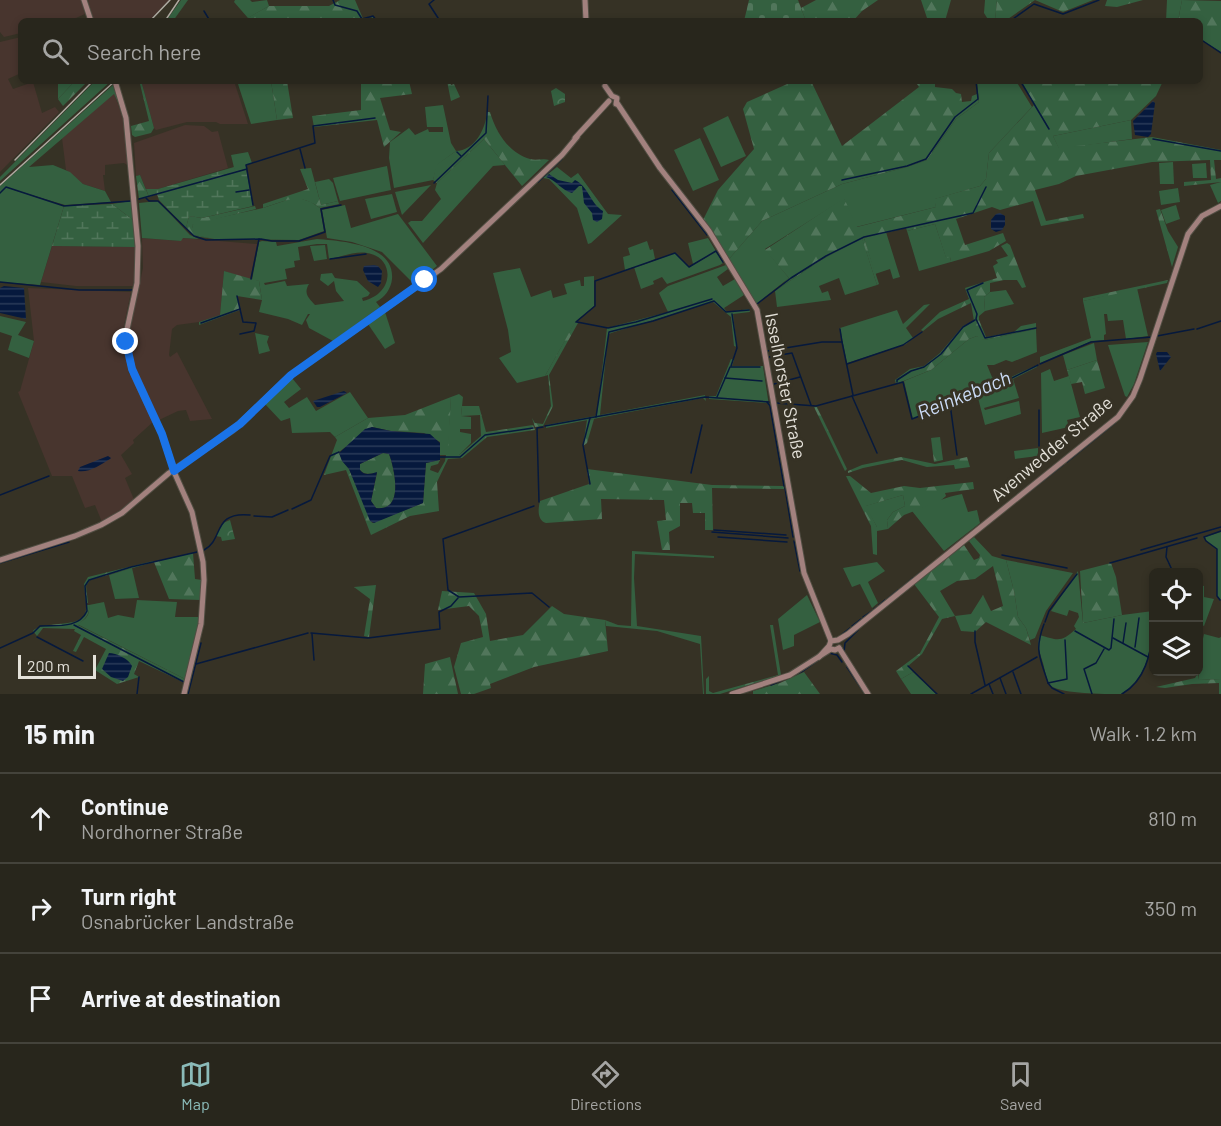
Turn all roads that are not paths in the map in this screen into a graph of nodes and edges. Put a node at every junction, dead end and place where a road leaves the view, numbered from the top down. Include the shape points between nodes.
1 (84, 0) edge
2 (585, 0) edge
3 (90, 18) edge
4 (586, 18) edge
5 (116, 84) edge
6 (604, 84) edge
7 (612, 101) junction
8 (1221, 206) edge
9 (174, 471) junction
10 (0, 560) edge
11 (835, 644) junction
12 (184, 694) edge
13 (732, 694) edge
14 (868, 694) edge

1 - 3 street
2 - 4 street
5 - 9 street via 128,130 139,257 126,344 132,369
6 - 7 street, Isselhorster Straße
7 - 9 street via 562,155 441,269 291,375 240,424
7 - 11 street, Isselhorster Straße via 709,231 756,310 804,573
8 - 11 street, Avenwedder Straße via 1202,216 1188,234 1140,378 1123,411
9 - 10 street via 136,503 101,525
9 - 12 street via 197,529 204,580 201,624
11 - 13 street, Avenwedder Straße via 786,677
11 - 14 street

